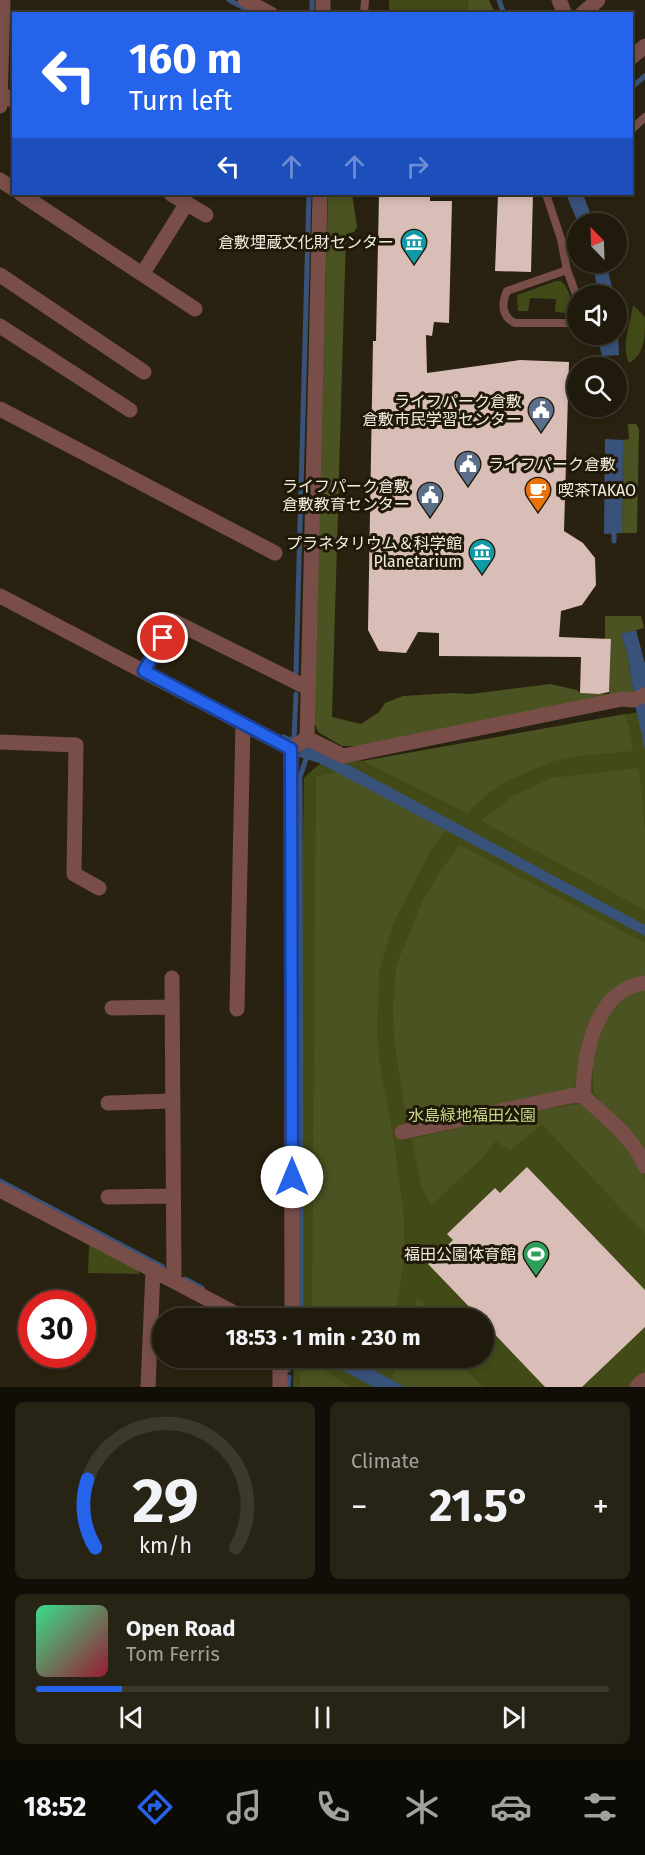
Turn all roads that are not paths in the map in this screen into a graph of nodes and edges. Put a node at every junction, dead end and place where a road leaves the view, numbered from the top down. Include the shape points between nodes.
1 (3, 0) edge
2 (245, 0) edge
3 (598, 0) edge
4 (267, 12) edge
5 (584, 12) edge
6 (8, 43) edge
7 (645, 46) edge
8 (633, 56) edge
9 (0, 93) edge
10 (0, 105) edge
11 (645, 117) edge
12 (633, 128) edge
13 (23, 195) edge
14 (173, 195) edge
15 (320, 195) edge
16 (546, 195) edge
17 (187, 203) junction
18 (206, 215) dead end
19 (567, 270) joint
20 (143, 273) junction
21 (0, 274) edge
22 (195, 309) dead end
23 (567, 323) edge
24 (0, 326) edge
25 (144, 372) dead end
26 (0, 409) edge
27 (130, 410) dead end
28 (275, 553) dead end
29 (0, 596) edge
30 (144, 671) junction
31 (308, 688) junction
32 (639, 698) edge
33 (243, 724) junction
34 (307, 738) junction
35 (0, 742) edge
36 (291, 749) junction
37 (99, 888) dead end
38 (171, 978) dead end
39 (645, 983) edge
40 (172, 1006) junction
41 (112, 1008) dead end
42 (237, 1010) dead end
43 (583, 1096) junction
44 (172, 1101) junction
45 (108, 1103) dead end
46 (402, 1132) dead end
47 (645, 1166) edge
48 (0, 1190) edge
49 (173, 1196) junction
50 (108, 1197) dead end
51 (153, 1270) junction
52 (174, 1281) junction
53 (225, 1308) edge
54 (292, 1308) edge
55 (280, 1368) edge
56 (645, 1380) edge
57 (148, 1387) edge
58 (280, 1387) edge
59 (637, 1387) edge

1 - 6 street
2 - 4 street
3 - 5 street
6 - 9 street
7 - 8 street
9 - 10 street
11 - 12 lane
13 - 20 street
14 - 17 street
15 - 31 street
16 - 19 lane
17 - 18 street
17 - 20 street
19 - 23 lane via 507,291 504,297 505,315 515,323
20 - 22 street
21 - 25 street
24 - 27 street
26 - 28 street
29 - 30 street
30 - 31 street via 173,621
30 - 33 street
31 - 34 street
32 - 34 street via 343,756
33 - 36 street
33 - 42 street
34 - 36 street
35 - 37 street via 76,745 74,873
36 - 54 street
38 - 40 street
39 - 43 street via 617,994 602,1012 591,1041
40 - 41 street
40 - 44 street
43 - 46 street
43 - 47 street via 627,1138
44 - 45 street
44 - 49 street
48 - 51 street
49 - 50 street
49 - 52 street
51 - 52 street
51 - 57 street
52 - 53 street
55 - 58 street
56 - 59 street

